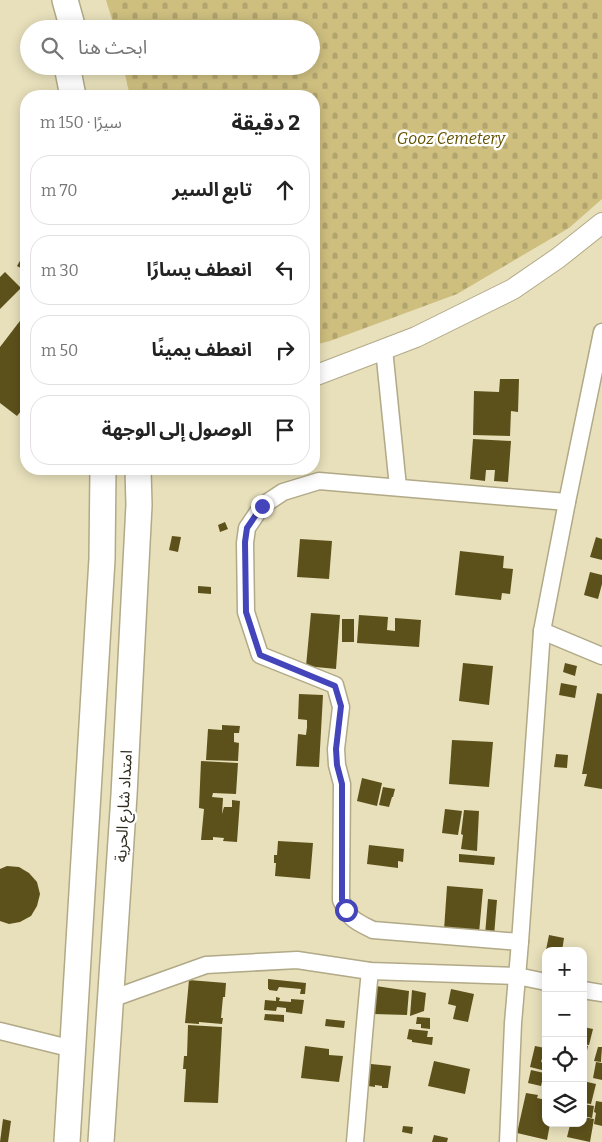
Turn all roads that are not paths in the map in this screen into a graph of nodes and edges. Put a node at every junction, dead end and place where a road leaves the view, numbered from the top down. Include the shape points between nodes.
1 (49, 0) edge
2 (65, 0) edge
3 (55, 20) edge
4 (71, 20) edge
5 (69, 75) edge
6 (86, 75) edge
7 (72, 90) edge
8 (89, 90) edge
9 (602, 223) edge
10 (602, 332) edge
11 (384, 349) junction
12 (320, 374) edge
13 (597, 378) edge
14 (103, 475) edge
15 (138, 475) edge
16 (398, 487) junction
17 (566, 502) junction
18 (542, 631) junction
19 (602, 656) edge
20 (520, 942) junction
21 (370, 971) junction
22 (517, 976) junction
23 (542, 981) edge
24 (587, 991) edge
25 (602, 993) edge
26 (110, 999) junction
27 (0, 1031) edge
28 (73, 1049) junction
29 (352, 1139) edge
30 (67, 1142) edge
31 (101, 1142) edge
32 (508, 1142) edge

1 - 3 main road
2 - 4 main road
5 - 7 main road
6 - 8 main road
9 - 11 street via 513,289
10 - 13 street
11 - 12 street
11 - 16 street
13 - 17 street
14 - 28 main road via 102,559
15 - 26 main road, امتداد شارع الحرية via 124,795
16 - 17 street
16 - 20 street via 319,481 283,492 262,506 247,528 246,612 260,655 335,686 341,706 336,749 342,784 342,900 347,913 374,930
17 - 18 street
18 - 19 street
18 - 20 street
20 - 22 street
21 - 22 street
21 - 26 street via 297,960 206,965
21 - 29 street via 360,1091
22 - 23 street
22 - 32 street
24 - 25 street
26 - 31 main road, امتداد شارع الحرية
27 - 28 street
28 - 30 main road

